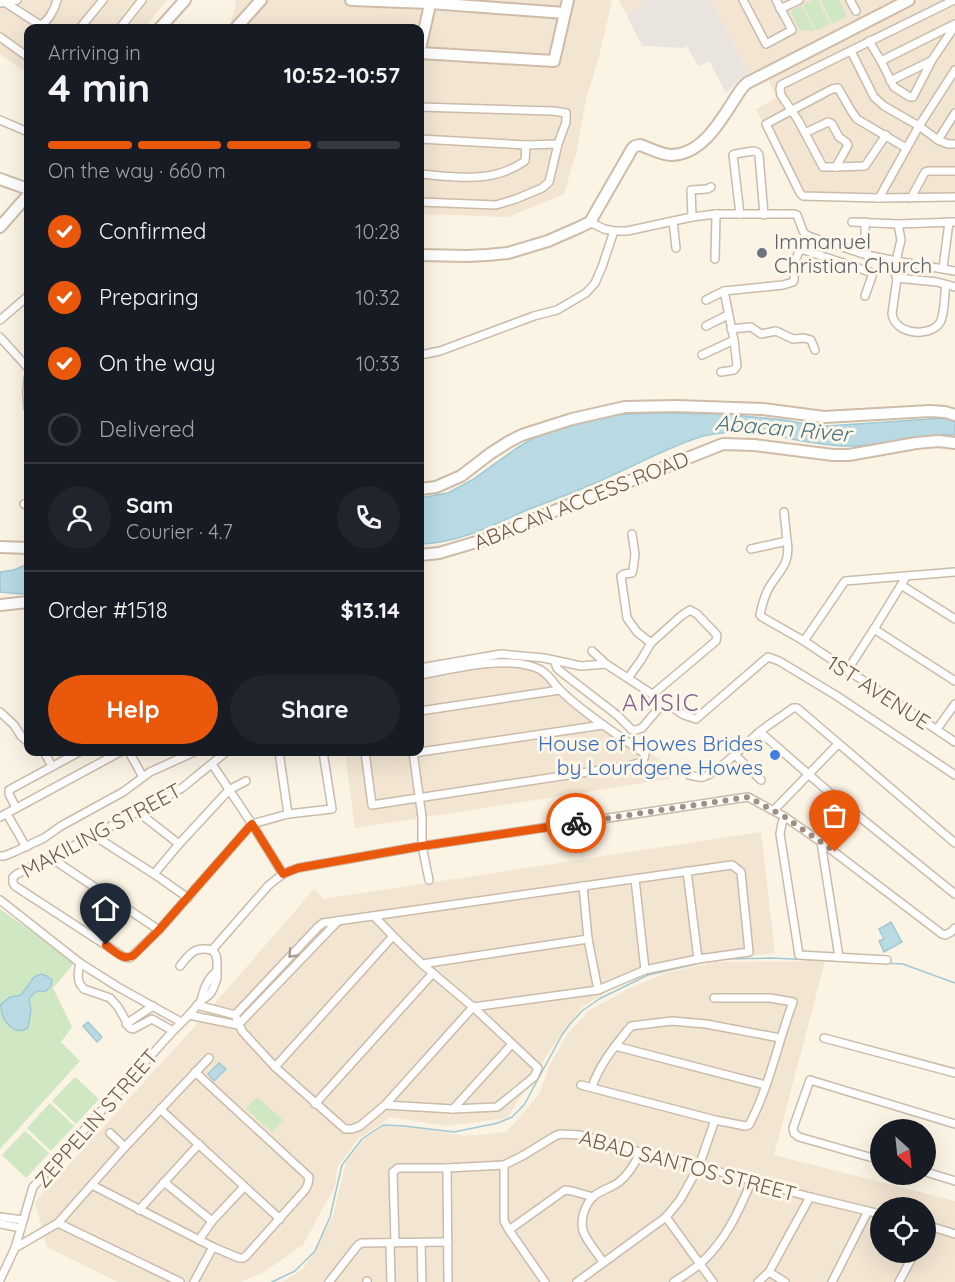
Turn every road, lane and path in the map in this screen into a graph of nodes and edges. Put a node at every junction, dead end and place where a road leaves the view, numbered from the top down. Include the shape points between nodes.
1 (17, 0) edge
2 (57, 0) edge
3 (103, 0) edge
4 (142, 0) edge
5 (185, 0) edge
6 (261, 0) edge
7 (351, 0) edge
8 (568, 0) edge
9 (743, 0) edge
10 (776, 0) edge
11 (799, 0) edge
12 (850, 0) edge
13 (909, 0) edge
14 (954, 0) edge
15 (431, 1) edge
16 (3, 3) edge
17 (780, 9) junction
18 (856, 11) dead end
19 (565, 13) junction
20 (38, 24) edge
21 (44, 24) edge
22 (83, 24) edge
23 (123, 24) edge
24 (164, 24) edge
25 (240, 24) edge
26 (955, 26) edge
27 (424, 33) edge
28 (0, 37) edge
29 (869, 41) junction
30 (424, 51) edge
31 (851, 51) junction
32 (24, 54) edge
33 (881, 60) junction
34 (932, 60) junction
35 (955, 70) edge
36 (890, 81) junction
37 (424, 107) edge
38 (792, 110) junction
39 (955, 113) edge
40 (0, 120) edge
41 (919, 126) junction
42 (24, 130) edge
43 (805, 133) junction
44 (886, 135) junction
45 (424, 139) edge
46 (938, 140) junction
47 (558, 144) junction
48 (955, 144) edge
49 (526, 145) junction
50 (906, 148) junction
51 (836, 167) junction
52 (955, 171) edge
53 (424, 174) edge
54 (0, 180) edge
55 (711, 187) dead end
56 (24, 188) edge
57 (955, 197) edge
58 (879, 198) junction
59 (911, 198) junction
60 (24, 200) edge
61 (424, 202) edge
62 (716, 214) junction
63 (740, 214) junction
64 (764, 214) junction
65 (692, 217) junction
66 (673, 221) junction
67 (590, 222) junction
68 (852, 222) dead end
69 (866, 222) junction
70 (952, 222) edge
71 (898, 224) junction
72 (0, 227) edge
73 (615, 231) junction
74 (806, 235) junction
75 (839, 246) junction
76 (676, 248) dead end
77 (801, 249) junction
78 (860, 253) junction
79 (424, 255) edge
80 (715, 259) dead end
81 (838, 261) junction
82 (893, 261) junction
83 (943, 268) junction
84 (955, 271) edge
85 (897, 278) junction
86 (946, 285) junction
87 (955, 287) edge
88 (724, 291) junction
89 (866, 296) dead end
90 (24, 299) edge
91 (706, 300) dead end
92 (728, 315) junction
93 (0, 320) edge
94 (706, 326) dead end
95 (731, 329) junction
96 (0, 337) edge
97 (734, 340) junction
98 (815, 350) dead end
99 (424, 355) edge
100 (702, 355) dead end
101 (24, 364) edge
102 (721, 372) dead end
103 (955, 415) edge
104 (955, 443) edge
105 (424, 488) edge
106 (784, 512) dead end
107 (632, 534) dead end
108 (787, 541) junction
109 (0, 547) edge
110 (24, 548) edge
111 (751, 549) dead end
112 (424, 555) edge
113 (955, 572) edge
114 (906, 577) junction
115 (901, 585) junction
116 (24, 602) edge
117 (0, 604) edge
118 (955, 620) edge
119 (874, 629) junction
120 (804, 641) junction
121 (651, 643) junction
122 (592, 651) dead end
123 (554, 660) junction
124 (606, 664) junction
125 (424, 667) edge
126 (847, 671) junction
127 (424, 674) edge
128 (628, 678) junction
129 (955, 681) edge
130 (560, 690) junction
131 (653, 694) junction
132 (664, 702) junction
133 (955, 704) edge
134 (424, 710) edge
135 (0, 712) edge
136 (603, 725) junction
137 (937, 729) junction
138 (760, 732) junction
139 (24, 739) edge
140 (955, 742) edge
141 (838, 744) junction
142 (424, 750) edge
143 (735, 755) junction
144 (46, 756) edge
145 (72, 756) edge
146 (113, 756) edge
147 (131, 756) edge
148 (186, 756) edge
149 (221, 756) edge
150 (280, 756) edge
151 (324, 756) edge
152 (365, 756) edge
153 (414, 756) edge
154 (212, 764) junction
155 (52, 766) junction
156 (808, 773) junction
157 (689, 775) dead end
158 (955, 776) edge
159 (143, 777) junction
160 (761, 780) dead end
161 (246, 781) dead end
162 (229, 790) junction
163 (419, 797) junction
164 (16, 808) junction
165 (774, 810) junction
166 (138, 812) junction
167 (288, 814) junction
168 (3, 815) edge
169 (785, 817) junction
170 (252, 824) junction
171 (93, 835) junction
172 (821, 842) junction
173 (955, 843) edge
174 (179, 844) junction
175 (422, 846) junction
176 (26, 847) junction
177 (0, 856) edge
178 (51, 858) junction
179 (687, 871) junction
180 (154, 874) junction
181 (283, 874) junction
182 (429, 879) dead end
183 (635, 879) junction
184 (583, 886) junction
185 (955, 894) edge
186 (188, 898) junction
187 (0, 900) edge
188 (374, 916) junction
189 (338, 921) junction
190 (955, 928) edge
191 (159, 930) junction
192 (393, 936) junction
193 (588, 939) junction
194 (212, 950) junction
195 (839, 957) junction
196 (698, 958) junction
197 (887, 960) dead end
198 (80, 963) junction
199 (422, 964) junction
200 (180, 966) dead end
201 (645, 970) junction
202 (433, 973) junction
203 (598, 990) junction
204 (714, 998) dead end
205 (199, 1003) junction
206 (153, 1006) junction
207 (473, 1007) junction
208 (221, 1011) junction
209 (189, 1015) junction
210 (235, 1015) junction
211 (220, 1021) junction
212 (181, 1022) junction
213 (126, 1024) junction
214 (238, 1025) junction
215 (172, 1030) junction
216 (780, 1038) junction
217 (824, 1038) dead end
218 (512, 1044) junction
219 (615, 1047) junction
220 (209, 1058) dead end
221 (275, 1067) junction
222 (195, 1072) junction
223 (955, 1072) edge
224 (765, 1085) junction
225 (581, 1086) dead end
226 (592, 1087) junction
227 (315, 1104) junction
228 (386, 1105) junction
229 (160, 1109) junction
230 (453, 1109) junction
231 (715, 1120) junction
232 (955, 1124) edge
233 (110, 1133) dead end
234 (199, 1144) junction
235 (125, 1147) junction
236 (640, 1152) junction
237 (870, 1157) edge
238 (504, 1165) junction
239 (699, 1166) junction
240 (447, 1168) junction
241 (936, 1175) edge
242 (752, 1180) junction
243 (955, 1181) edge
244 (164, 1182) junction
245 (92, 1185) junction
246 (244, 1187) junction
247 (593, 1197) junction
248 (810, 1197) junction
249 (139, 1210) junction
250 (868, 1211) joint
251 (0, 1217) edge
252 (666, 1217) junction
253 (280, 1219) junction
254 (212, 1221) junction
255 (58, 1223) junction
256 (0, 1224) edge
257 (22, 1224) junction
258 (936, 1229) edge
259 (509, 1230) junction
260 (955, 1234) edge
261 (199, 1240) junction
262 (448, 1242) junction
263 (392, 1243) junction
264 (420, 1243) junction
265 (213, 1247) junction
266 (15, 1248) junction
267 (603, 1262) junction
268 (909, 1263) edge
269 (700, 1264) junction
270 (769, 1272) junction
271 (336, 1273) junction
272 (0, 1280) edge
273 (180, 1282) edge
274 (194, 1282) edge
275 (329, 1282) edge
276 (339, 1282) edge
277 (391, 1282) edge
278 (422, 1282) edge
279 (448, 1282) edge
280 (545, 1282) edge
281 (577, 1282) edge
282 (674, 1282) edge
283 (713, 1282) edge
284 (758, 1282) edge
285 (785, 1282) edge
286 (832, 1282) edge
287 (899, 1282) edge

1 - 16 street
2 - 21 street
3 - 22 street
4 - 23 street
5 - 24 street
6 - 25 street
7 - 15 street
8 - 19 street
9 - 17 street via 766,44 791,32
10 - 17 street
11 - 17 street
12 - 18 street
13 - 67 street via 747,83 708,137 692,149 669,155 635,146
14 - 29 street
15 - 19 street
15 - 27 street
16 - 20 street
19 - 30 street via 554,61
26 - 33 street
26 - 34 street
28 - 32 street
29 - 31 street
29 - 33 street
31 - 38 street via 781,85 781,95
31 - 41 street via 874,97
33 - 36 street
34 - 36 street
34 - 36 street via 913,97
35 - 41 street
37 - 47 street via 566,113
38 - 43 street
38 - 44 street via 838,88 857,119
38 - 58 street via 766,124 800,193
39 - 46 street
40 - 42 street
41 - 46 street
41 - 50 street
43 - 51 street via 821,165
43 - 51 street via 832,124 848,145
44 - 50 street
44 - 51 street via 865,166
45 - 49 street
46 - 48 street
47 - 49 street
47 - 61 street via 549,182 542,188 496,205
49 - 53 street via 525,160 496,175
50 - 58 street
52 - 59 street via 925,172
54 - 56 street
55 - 65 street via 690,190
57 - 59 street
58 - 59 street
60 - 72 street
62 - 63 street
62 - 65 street
62 - 80 street
63 - 64 street
63 - 64 street via 733,155 753,151 759,155
64 - 74 street via 797,215
65 - 66 street
66 - 73 street
66 - 76 street
67 - 73 street
67 - 79 street via 508,253
68 - 69 street
69 - 71 street
69 - 78 street
70 - 71 street
70 - 83 street
71 - 82 street via 901,240
73 - 99 street via 599,275 586,293 557,310
74 - 75 street
74 - 77 street
75 - 78 street
75 - 81 street
77 - 81 street
77 - 88 street via 795,261 793,282
78 - 82 street
81 - 89 street via 872,274
82 - 83 street
82 - 85 street
83 - 84 street
85 - 86 street
85 - 86 street via 891,314 898,326 909,332 938,326 943,318
86 - 87 street
88 - 91 street
88 - 92 street
90 - 93 street
92 - 94 street
92 - 95 street
95 - 97 street
95 - 98 street via 745,326 761,334 776,331 793,339 812,340
96 - 101 street
97 - 100 street
97 - 102 street via 736,368
103 - 105 street via 930,411 824,417 763,409 625,407 522,435 461,476
104 - 112 street, ABACAN ACCESS ROAD via 916,443 849,456 723,444 490,538
106 - 108 street
107 - 121 street via 633,570 621,576 627,618
108 - 111 street
108 - 120 street, 1ST AVENUE via 787,560 770,586 760,615
109 - 110 street
113 - 114 street
114 - 115 street
114 - 120 street via 845,580
115 - 118 street
115 - 119 street
116 - 117 street
119 - 126 street
119 - 129 street
120 - 126 street, 1ST AVENUE
121 - 128 street
121 - 131 street via 690,610 717,636 716,641
122 - 124 street
123 - 124 street via 581,666
123 - 125 street via 501,654
123 - 132 street via 560,671 632,730 642,728
124 - 128 street
126 - 137 street, 1ST AVENUE
127 - 130 street via 496,663 520,664 544,672
128 - 131 street
130 - 134 street
130 - 136 street
131 - 132 street
132 - 158 street via 696,719 768,657 837,696
133 - 137 street
135 - 139 street
136 - 142 street
136 - 163 street via 645,754 643,762
137 - 140 street, 1ST AVENUE
138 - 141 street via 797,708
138 - 143 street
138 - 156 street
141 - 156 street
141 - 173 street
143 - 157 street via 704,777
143 - 160 street
144 - 155 street
145 - 155 street
146 - 164 street
147 - 159 street
148 - 159 street
149 - 154 street, MAKILING STREET
150 - 167 street
151 - 167 street via 332,810
152 - 163 street via 372,805
153 - 163 street
154 - 162 street
154 - 166 street, MAKILING STREET via 182,788
155 - 164 street via 9,790
156 - 165 street
156 - 185 street
159 - 176 street
161 - 162 street
162 - 170 street
162 - 174 street
163 - 175 street
164 - 168 street
165 - 169 street
165 - 175 street via 744,797
166 - 171 street, MAKILING STREET
166 - 174 street
167 - 170 street
168 - 176 street
169 - 172 street
169 - 195 street via 780,834 799,955
170 - 181 street
170 - 186 street, MAKILING STREET
171 - 178 street, MAKILING STREET
171 - 180 street
172 - 190 street via 942,934
172 - 195 street
174 - 180 street
175 - 181 street
175 - 182 street
176 - 177 street
178 - 191 street
178 - 191 street, MAKILING STREET via 13,877 15,886 124,957 134,955
179 - 183 street
179 - 196 street
179 - 196 street via 732,865 741,872 743,884 749,952
180 - 186 street
181 - 194 street
183 - 184 street
183 - 201 street
184 - 188 street
184 - 193 street
186 - 191 street, MAKILING STREET
187 - 198 street
188 - 189 street
188 - 192 street
189 -> 210 street via 318,927
189 - 214 street
192 - 199 street
192 - 221 street
193 - 199 street
193 - 203 street
194 - 200 street via 195,950
194 - 205 street, ZEPPELIN STREET via 216,955 217,978 210,994
195 - 197 street
196 - 201 street
198 - 206 street
198 - 213 street via 81,986 110,998
199 - 202 street
201 - 203 street
202 - 207 street
202 - 227 street
203 - 207 street
204 - 216 street via 793,1002
205 - 208 street
205 - 209 street, ZEPPELIN STREET
206 - 212 street
206 - 213 street
207 - 218 street
207 - 228 street
208 - 210 street
208 - 211 street
209 - 211 street
209 - 212 street, ZEPPELIN STREET
210 - 214 street
211 - 214 street
212 - 215 street, ZEPPELIN STREET
213 - 215 street via 133,1029 152,1019
214 - 221 street
215 - 257 street, ZEPPELIN STREET via 33,1187
216 - 219 street via 672,1021 631,1026
216 - 224 street
217 - 223 street
218 - 230 street
218 - 230 street via 538,1068 534,1077 497,1107
219 - 224 street
219 - 226 street via 603,1061
220 - 222 street
221 - 227 street
222 - 229 street
222 - 253 street via 309,1177 305,1190
224 - 231 street via 749,1125
225 - 226 street
226 - 231 street
227 - 228 street via 345,1129 360,1126
228 - 230 street
229 - 234 street
229 - 235 street
231 - 239 street
232 - 237 street via 810,1080 793,1128 795,1133
233 - 235 street
234 - 244 street
234 - 246 street
235 - 245 street
236 - 238 street, ABAD SANTOS STREET via 580,1135 560,1134
236 - 239 street, ABAD SANTOS STREET
236 - 247 street via 634,1167 618,1183
238 - 240 street, ABAD SANTOS STREET
238 - 259 street via 504,1221
239 - 242 street, ABAD SANTOS STREET
239 - 252 street
240 - 262 street
240 - 263 street, ABAD SANTOS STREET via 394,1170
241 - 243 street
242 - 248 street, ABAD SANTOS STREET
242 - 269 street via 732,1225
244 - 249 street
244 - 254 street
245 - 249 street
245 - 255 street
246 - 253 street
246 - 254 street
247 - 259 street via 565,1191
247 - 267 street via 585,1208 582,1225
248 - 250 street, ABAD SANTOS STREET
248 - 270 street
249 - 261 street
250 - 286 street
251 - 257 street
252 - 267 street
252 - 269 street
253 - 265 street via 243,1258
254 - 261 street
255 - 266 street
255 - 273 street
256 - 257 street
257 - 266 street, ZEPPELIN STREET
258 - 260 street
259 - 280 street
261 - 265 street
262 - 264 street
262 - 279 street
263 - 264 street
263 - 271 street via 358,1245
263 - 277 street
264 - 278 street
265 - 274 street
266 - 272 street, ZEPPELIN STREET
267 - 281 street
268 - 287 street
269 - 282 street
269 - 283 street
270 - 284 street
270 - 285 street
271 - 275 street
271 - 276 street

